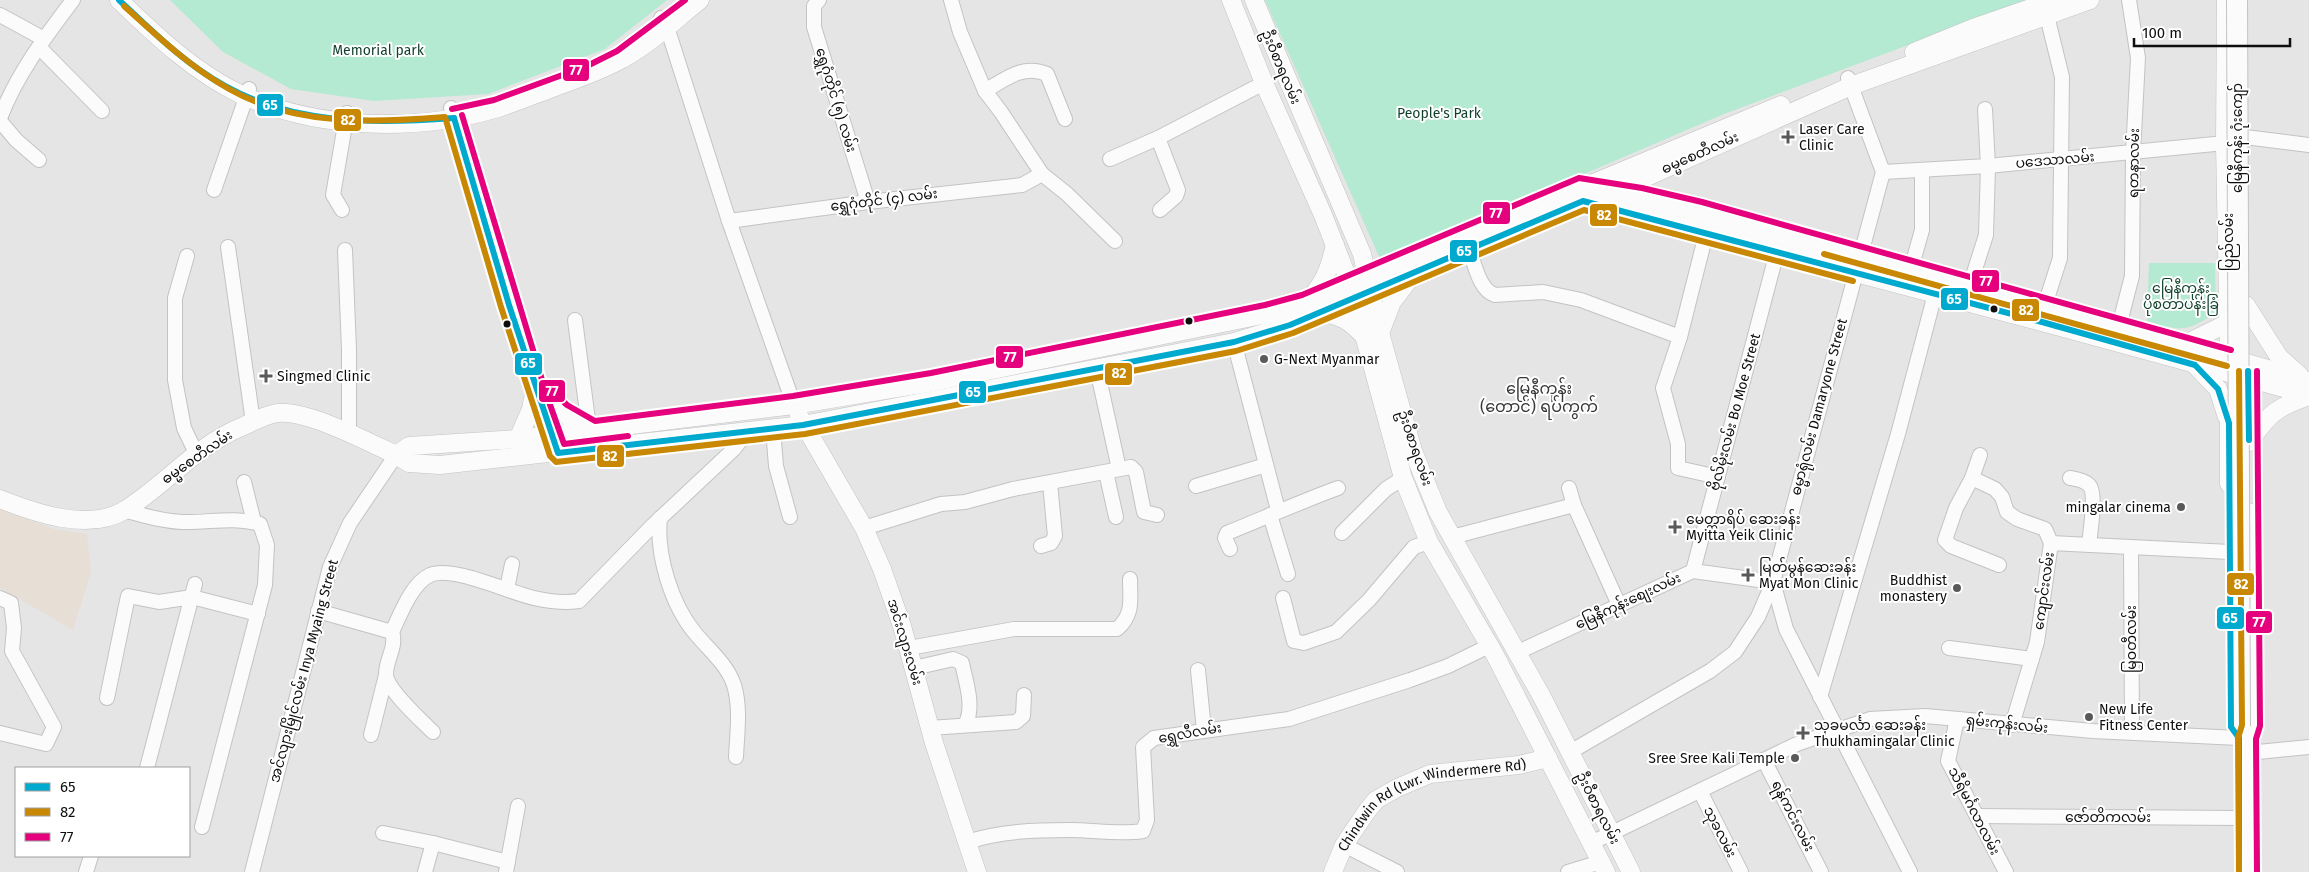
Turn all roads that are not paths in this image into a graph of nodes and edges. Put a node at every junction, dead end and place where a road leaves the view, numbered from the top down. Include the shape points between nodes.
1 (73, 0) edge
2 (119, 0) edge
3 (130, 0) edge
4 (683, 0) edge
5 (700, 0) edge
6 (819, 0) edge
7 (951, 0) edge
8 (1231, 0) edge
9 (1254, 0) edge
10 (2090, 0) edge
11 (2129, 0) edge
12 (2226, 0) edge
13 (2237, 0) edge
14 (2246, 0) edge
15 (2050, 8) edge
16 (0, 15) edge
17 (664, 22) junction
18 (42, 43) junction
19 (1850, 82) junction
20 (1264, 83) junction
21 (985, 91) junction
22 (248, 93) junction
23 (1986, 109) dead end
24 (102, 111) dead end
25 (452, 113) junction
26 (346, 117) junction
27 (1065, 119) dead end
28 (0, 120) edge
29 (2245, 137) junction
30 (1158, 138) junction
31 (2226, 143) junction
32 (2309, 144) edge
33 (2133, 153) junction
34 (1110, 159) dead end
35 (2062, 159) junction
36 (39, 160) dead end
37 (1988, 166) junction
38 (1922, 170) junction
39 (1883, 172) junction
40 (1040, 176) junction
41 (1642, 179) junction
42 (214, 190) dead end
43 (1612, 190) junction
44 (1582, 194) junction
45 (1644, 197) junction
46 (868, 202) junction
47 (1682, 207) junction
48 (342, 210) dead end
49 (1160, 210) dead end
50 (729, 221) junction
51 (1678, 226) junction
52 (1706, 234) junction
53 (1115, 242) dead end
54 (1335, 245) junction
55 (228, 247) dead end
56 (1469, 249) junction
57 (345, 250) dead end
58 (1777, 252) junction
59 (1362, 254) junction
60 (1860, 255) junction
61 (187, 256) dead end
62 (1397, 264) junction
63 (1417, 270) junction
64 (1911, 270) junction
65 (1855, 273) junction
66 (1369, 283) junction
67 (1970, 285) junction
68 (1352, 291) junction
69 (1935, 294) junction
70 (2246, 305) junction
71 (1309, 309) junction
72 (2044, 313) junction
73 (575, 320) dead end
74 (2228, 323) junction
75 (2118, 326) junction
76 (1372, 335) junction
77 (1680, 336) junction
78 (1234, 342) junction
79 (2183, 345) junction
80 (1094, 349) junction
81 (2195, 365) junction
82 (2230, 366) junction
83 (1097, 369) junction
84 (2248, 371) junction
85 (535, 388) junction
86 (2309, 388) edge
87 (794, 405) junction
88 (252, 422) junction
89 (2229, 423) junction
90 (803, 425) junction
91 (592, 429) junction
92 (773, 429) junction
93 (747, 432) junction
94 (349, 434) junction
95 (551, 434) junction
96 (518, 439) junction
97 (2249, 442) junction
98 (196, 453) junction
99 (558, 453) junction
100 (396, 455) junction
101 (1980, 455) dead end
102 (1266, 465) junction
103 (1112, 470) junction
104 (1718, 477) junction
105 (1403, 478) junction
106 (1972, 478) junction
107 (2070, 478) dead end
108 (244, 482) dead end
109 (1050, 483) junction
110 (1196, 486) dead end
111 (1338, 488) dead end
112 (1569, 488) dead end
113 (0, 498) edge
114 (1574, 505) junction
115 (124, 510) junction
116 (1274, 512) junction
117 (1157, 515) dead end
118 (790, 517) dead end
119 (1116, 517) dead end
120 (660, 518) junction
121 (254, 522) junction
122 (864, 528) junction
123 (1342, 533) dead end
124 (1452, 536) junction
125 (1429, 542) junction
126 (2051, 543) junction
127 (2089, 545) junction
128 (1041, 546) dead end
129 (2131, 547) junction
130 (1230, 548) dead end
131 (2230, 552) junction
132 (512, 564) dead end
133 (1998, 565) dead end
134 (1692, 571) junction
135 (1288, 574) dead end
136 (1130, 579) dead end
137 (1773, 582) junction
138 (507, 589) junction
139 (193, 590) junction
140 (0, 598) edge
141 (1283, 598) dead end
142 (1619, 605) junction
143 (318, 611) junction
144 (258, 614) junction
145 (392, 632) junction
146 (908, 648) junction
147 (1516, 648) junction
148 (1949, 648) dead end
149 (1492, 650) junction
150 (2032, 659) junction
151 (914, 668) junction
152 (1198, 670) dead end
153 (386, 675) junction
154 (1024, 695) dead end
155 (1820, 697) junction
156 (107, 698) dead end
157 (1552, 716) junction
158 (1957, 719) junction
159 (965, 725) junction
160 (1531, 725) junction
161 (2012, 725) junction
162 (930, 728) junction
163 (1204, 730) junction
164 (1837, 730) junction
165 (0, 732) edge
166 (433, 732) dead end
167 (2132, 732) junction
168 (371, 735) dead end
169 (2243, 739) junction
170 (2309, 747) edge
171 (1572, 756) junction
172 (736, 757) dead end
173 (1764, 760) junction
174 (1551, 763) junction
175 (147, 767) edge
176 (1700, 791) junction
177 (518, 806) dead end
178 (1977, 816) junction
179 (2239, 818) junction
180 (202, 827) dead end
181 (383, 833) dead end
182 (1612, 834) junction
183 (967, 842) junction
184 (433, 843) junction
185 (1591, 843) junction
186 (1344, 845) junction
187 (91, 857) edge
188 (507, 867) edge
189 (1603, 867) edge
190 (256, 871) edge
191 (86, 872) edge
192 (425, 872) edge
193 (977, 872) edge
194 (1333, 872) edge
195 (1397, 872) edge
196 (1568, 872) edge
197 (1631, 872) edge
198 (1740, 872) edge
199 (1821, 872) edge
200 (1910, 872) edge
201 (2006, 872) edge
202 (2239, 872) edge
203 (2248, 872) edge

1 - 18 street
2 - 22 main road via 189,62
3 - 22 main road via 206,65
4 - 17 main road
5 - 17 main road
6 - 46 street, ရွှေဂုံတိုင် (၅) လမ်း via 814,6 814,27
7 - 21 street via 960,32
8 - 20 main road, ဦးဝီစာရလမ်း
9 - 59 main road, ဦးဝီစာရလမ်း
10 - 15 main road, ဓမ္မစေတီလမ်း
11 - 33 street, ရတနာလမ်း via 2138,58
12 - 31 main road, ပြည်လမ်း
13 - 169 highway, မြေနီကုန်း ဂုံးကျော်, bridge
14 - 29 main road, ပြည်လမ်း
15 - 19 main road, ဓမ္မစေတီလမ်း
15 - 35 street via 2062,77
16 - 18 street
17 - 25 main road via 622,59 590,74 497,108
17 - 50 street
18 - 24 street
18 - 28 street via 11,91
19 - 39 street
19 - 41 main road, ဓမ္မစေတီလမ်း
19 - 44 main road, ဓမ္မစေတီလမ်း
20 - 30 street
20 - 54 main road, ဦးဝီစာရလမ်း
21 - 27 street via 1012,74 1034,68 1047,74
21 - 40 street
22 - 26 main road via 312,117
22 - 42 street
23 - 37 street
25 - 26 main road via 411,122
25 - 85 street
26 - 48 street via 333,195
28 - 36 street via 16,140
29 - 32 street
29 - 70 main road, ပြည်လမ်း
30 - 34 street
30 - 49 street via 1178,190 1176,196
31 - 33 street, ပဒေသာလမ်း
31 - 74 main road, ပြည်လမ်း
33 - 35 street, ပဒေသာလမ်း
33 - 75 street, ရတနာလမ်း via 2132,276
35 - 37 street, ပဒေသာလမ်း
35 - 72 street via 2060,258
37 - 38 street, ပဒေသာလမ်း
37 - 67 street via 1986,235
38 - 39 street, ပဒေသာလမ်း
38 - 64 street via 1922,230
39 - 60 street, ဓမ္မာရုံလမ်း Damaryone Street
40 - 46 street, ရွှေဂုံတိုင် (၄) လမ်း via 1022,185
40 - 53 street via 1067,194
41 - 43 main road, ဓမ္မစေတီလမ်း
41 - 45 main road via 1636,188
43 - 44 main road
43 - 45 main road
44 - 51 main road
44 - 56 main road, ဓမ္မစေတီလမ်း
44 - 62 main road, ဓမ္မစေတီလမ်း
45 - 47 main road
46 - 50 street, ရွှေဂုံတိုင် (၄) လမ်း
47 - 51 main road via 1675,214
47 - 60 main road
50 - 87 street
51 - 52 main road
52 - 58 main road
52 - 77 street
54 - 68 main road, ဦးဝီစာရလမ်း
54 - 71 main road via 1323,284
55 - 88 street
56 - 63 main road, ဓမ္မစေတီလမ်း
56 - 77 street via 1488,293 1528,291 1553,294 1632,317
57 - 94 street
58 - 65 main road
58 - 104 street, ဗိုလ်မိုးလမ်း Bo Moe Street
59 - 62 main road via 1379,263
59 - 66 main road, ဦးဝီစာရလမ်း
60 - 64 main road
60 - 65 street, ဓမ္မာရုံလမ်း Damaryone Street
61 - 98 street via 175,298 175,380 184,428
62 - 66 main road, ဓမ္မစေတီလမ်း
63 - 66 main road, ဓမ္မစေတီလမ်း
63 - 76 main road
64 - 67 main road
65 - 69 main road
65 - 137 street, ဓမ္မာရုံလမ်း Damaryone Street
66 - 68 main road, ဓမ္မစေတီလမ်း
66 - 76 main road, ဦးဝီစာရလမ်း
67 - 72 main road
68 - 71 main road, ဓမ္မစေတီလမ်း
68 - 76 main road, ဦးဝီစာရလမ်း
69 - 72 main road
69 - 155 street via 1887,473
70 - 84 main road, ပြည်လမ်း
70 - 86 main road via 2279,358
71 - 76 main road via 1340,317
71 - 78 main road, ဓမ္မစေတီလမ်း via 1290,325
71 - 80 main road
72 - 75 main road
72 - 81 main road
73 - 91 street
74 - 79 main road
74 - 82 main road, ပြည်လမ်း
75 - 79 main road
76 - 105 main road, ဦးဝီစာရလမ်း
76 - 124 main road, ဦးဝီစာရလမ်း via 1413,451 1438,512
77 - 104 street via 1663,388 1678,444 1678,468
78 - 83 main road, ဓမ္မစေတီလမ်း
78 - 102 street
79 - 82 main road
80 - 83 main road
80 - 87 main road via 933,382
81 - 82 main road
81 - 89 main road via 2218,389
82 - 84 main road
82 - 89 main road, ပြည်လမ်း
83 - 90 main road, ဓမ္မစေတီလမ်း
83 - 103 street
84 - 86 main road
84 - 97 main road, ပြည်လမ်း
85 - 91 main road via 550,404
85 - 95 street
85 - 96 main road via 531,410
86 - 97 main road via 2269,414
87 - 90 main road, အင်းလျားလမ်း
87 - 91 main road
88 - 94 main road, ဓမ္မစေတီလမ်း via 279,413 306,416
88 - 98 main road, ဓမ္မစေတီလမ်း
89 - 131 main road, ပြည်လမ်း
90 - 92 main road, ဓမ္မစေတီလမ်း
90 - 122 main road, အင်းလျားလမ်း
91 - 95 main road
92 - 93 main road, ဓမ္မစေတီလမ်း
92 - 118 street via 776,466
93 - 99 main road, ဓမ္မစေတီလမ်း
93 - 120 street via 734,449
94 - 100 main road, ဓမ္မစေတီလမ်း
95 - 96 main road
95 - 99 street
96 - 100 main road via 409,446
97 - 169 main road, ပြည်လမ်း via 2252,726
98 - 115 main road, ဓမ္မစေတီလမ်း
99 - 100 main road, ဓမ္မစေတီလမ်း via 440,464 409,463
100 - 143 street, အင်လျားမြိုင်လမ်း Inya Myaing Street via 342,537
101 - 106 street
102 - 110 street
102 - 116 street
103 - 109 street
103 - 117 street via 1135,468 1144,512
103 - 119 street
104 - 134 street, ဗိုလ်မိုးလမ်း Bo Moe Street
105 - 123 street via 1386,489
105 - 125 main road, ဦးဝီစာရလမ်း
106 - 126 street via 1996,489 2007,512 2045,530
106 - 133 street via 1956,508 1946,540 1952,546
107 - 127 street via 2090,485 2093,494
108 - 121 street
109 - 122 street via 965,502 941,504
109 - 128 street via 1055,536 1051,543
111 - 116 street
112 - 114 street
113 - 115 main road, ဓမ္မစေတီလမ်း via 54,516 85,519 106,517
114 - 124 street
114 - 142 street
115 - 121 street via 158,520 245,519
116 - 130 street via 1227,532 1225,538
116 - 135 street
120 - 138 street via 579,601 558,603
120 - 172 street via 659,533 670,589 693,631 726,669 734,684 738,705
121 - 144 street via 260,524 267,545 265,585
122 - 146 main road, အင်းလျားလမ်း via 882,569
124 - 147 main road, ဦးဝီစာရလမ်း
125 - 141 street via 1414,548 1336,632 1304,643 1294,641
125 - 149 main road, ဦးဝီစာရလမ်း
126 - 127 street, ကျောင်းလမ်း
126 - 150 street, ကျောင်းလမ်း via 2038,642
127 - 129 street, ကျောင်းလမ်း
129 - 131 street, ကျောင်းလမ်း
129 - 167 street, မြဝတီလမ်း
131 - 169 main road, ပြည်လမ်း via 2231,727
132 - 138 street
134 - 137 street, မြေနီကုန်းစျေးလမ်း
134 - 142 street, မြေနီကုန်းစျေးလမ်း
136 - 146 street via 1127,620 1117,629 1014,629
137 - 155 street via 1786,629
137 - 171 street, ဓမ္မာရုံလမ်း Damaryone Street via 1758,617 1736,652
138 - 145 street via 461,576 429,575 411,594
139 - 144 street
139 - 156 street via 159,602 128,596
139 - 175 street
140 - 165 street via 11,603 12,651 54,727 46,744
142 - 147 street, မြေနီကုန်းစျေးလမ်း
143 - 145 street
143 - 190 street, အင်လျားမြိုင်လမ်း Inya Myaing Street
144 - 180 street
145 - 153 street via 394,640
146 - 151 main road, အင်းလျားလမ်း
147 - 149 main road
147 - 157 main road, ဦးဝီစာရလမ်း
148 - 150 street
149 - 160 main road, ဦးဝီစာရလမ်း
149 - 163 street, ရွှေလီလမ်း via 1289,719
150 - 161 street, ကျောင်းလမ်း
151 - 159 street via 953,659 962,664 970,707
151 - 162 main road, အင်းလျားလမ်း
152 - 163 street
153 - 166 street via 390,686
153 - 168 street
154 - 159 street via 1024,716 1020,720
155 - 164 street
157 - 160 main road
157 - 171 main road, ဦးဝီစာရလမ်း
158 - 161 street, ရှမ်းကုန်းလမ်း
158 - 164 street, ရှမ်းကုန်းလမ်း via 1925,716 1870,720
158 - 178 street, သီရိမင်္ဂလာလမ်း via 1948,761
159 - 162 street
160 - 174 main road, ဦးဝီစာရလမ်း
161 - 167 street, ရှမ်းကုန်းလမ်း
162 - 183 main road, အင်းလျားလမ်း
163 - 183 street, ရွှေလီလမ်း via 1154,738 1143,747 1148,820 1143,831 1128,834 1071,830 1002,832
164 - 173 street, ရှမ်းကုန်းလမ်း
164 - 200 street
167 - 169 street, ရှမ်းကုန်းလမ်း
169 - 170 street, ရှမ်းကုန်းလမ်း
169 - 179 highway, ပြည်လမ်း
169 - 203 highway, ပြည်လမ်း
171 - 174 main road, Chindwin Rd (Lwr. Windermere Rd)
171 - 182 main road, ဦးဝီစာရလမ်း
173 - 176 street, ရှမ်းကုန်းလမ်း
173 - 199 street, ရန်ကင်းလမ်း
174 - 185 main road, ဦးဝီစာရလမ်း
174 - 186 main road, Chindwin Rd (Lwr. Windermere Rd) via 1443,772 1418,778 1376,800
176 - 182 street, ရှမ်းကုန်းလမ်း
176 - 198 street, သုခလမ်း
177 - 188 street
178 - 179 street, ဇော်တိကလမ်း
178 - 201 street, သီရိမင်္ဂလာလမ်း
179 - 202 highway, ပြည်လမ်း
181 - 184 street
182 - 185 street, ရှမ်းကုန်းလမ်း
182 - 197 main road, ဦးဝီစာရလမ်း
183 - 193 main road, အင်းလျားလမ်း
184 - 188 street
184 - 192 street
185 - 189 main road, ဦးဝီစာရလမ်း
186 - 194 main road, Chindwin Rd (Lwr. Windermere Rd)
186 - 195 street
187 - 191 street
189 - 196 street

